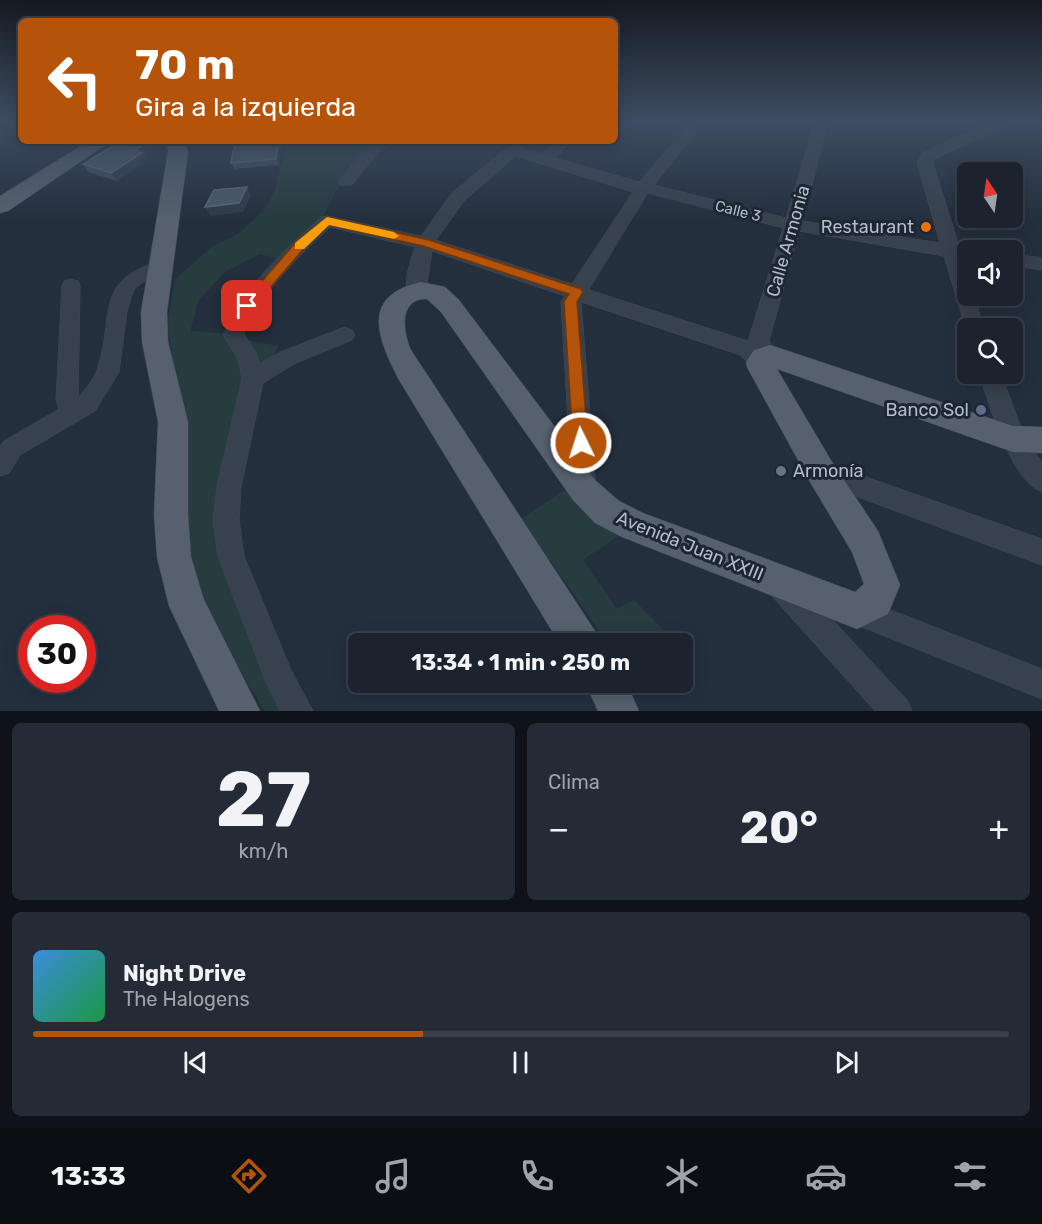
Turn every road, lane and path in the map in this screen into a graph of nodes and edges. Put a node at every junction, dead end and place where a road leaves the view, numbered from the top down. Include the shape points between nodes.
1 (70, 154) edge
2 (75, 154) edge
3 (178, 154) edge
4 (369, 154) edge
5 (506, 154) edge
6 (534, 154) edge
7 (551, 154) edge
8 (671, 154) edge
9 (814, 154) edge
10 (931, 154) edge
11 (545, 160) junction
12 (346, 182) dead end
13 (644, 187) junction
14 (0, 189) edge
15 (0, 206) edge
16 (793, 225) junction
17 (425, 243) junction
18 (957, 248) edge
19 (957, 253) edge
20 (1023, 261) edge
21 (1042, 264) edge
22 (163, 266) junction
23 (71, 286) dead end
24 (416, 291) junction
25 (576, 292) junction
26 (345, 335) dead end
27 (765, 359) junction
28 (253, 378) junction
29 (996, 384) edge
30 (76, 412) junction
31 (1027, 439) edge
32 (0, 465) edge
33 (821, 472) junction
34 (0, 478) edge
35 (1042, 481) edge
36 (0, 483) edge
37 (584, 490) junction
38 (1042, 552) edge
39 (777, 580) junction
40 (857, 611) junction
41 (575, 633) edge
42 (1042, 684) edge
43 (610, 693) edge
44 (240, 711) edge
45 (297, 711) edge
46 (619, 711) edge
47 (896, 711) edge

1 - 14 main road
2 - 15 main road
3 - 22 main road
4 - 12 street
5 - 17 street via 458,197
6 - 11 street, Calle 3
7 - 11 street
8 - 13 street
9 - 16 street, Calle Armonia
10 - 18 street via 925,163
11 - 13 street, Calle 3 via 632,187
13 - 16 street, Calle 3
13 - 25 street
16 - 19 street, Calle 3
16 - 27 street, Calle Armonia via 758,343
17 - 24 street
17 - 25 street
17 - 28 street via 327,220 301,244 238,318 233,335 248,357
20 - 21 street
22 - 30 street via 139,275 126,286 117,311 108,372 87,404
22 - 44 main road via 154,312 155,342 172,422 174,557 188,606
23 - 30 street via 67,400
24 - 37 main road, Avenida Juan XXIII via 438,294 450,306
24 - 41 main road via 403,298 396,308 391,321 393,340 409,372
25 - 27 street via 747,349
25 - 37 street via 571,302
26 - 28 street via 287,358
27 - 31 main road
27 - 33 main road via 761,368
28 - 45 street via 229,487 226,520 231,556 280,680
29 - 31 street
30 - 32 street via 12,448
31 - 35 street via 1016,446
33 - 38 street
33 - 40 main road via 866,543 882,585 875,601
34 - 36 street
37 - 39 main road, Avenida Juan XXIII via 608,512 634,526
39 - 40 main road, Avenida Juan XXIII
39 - 47 street
40 - 42 street
43 - 46 main road

